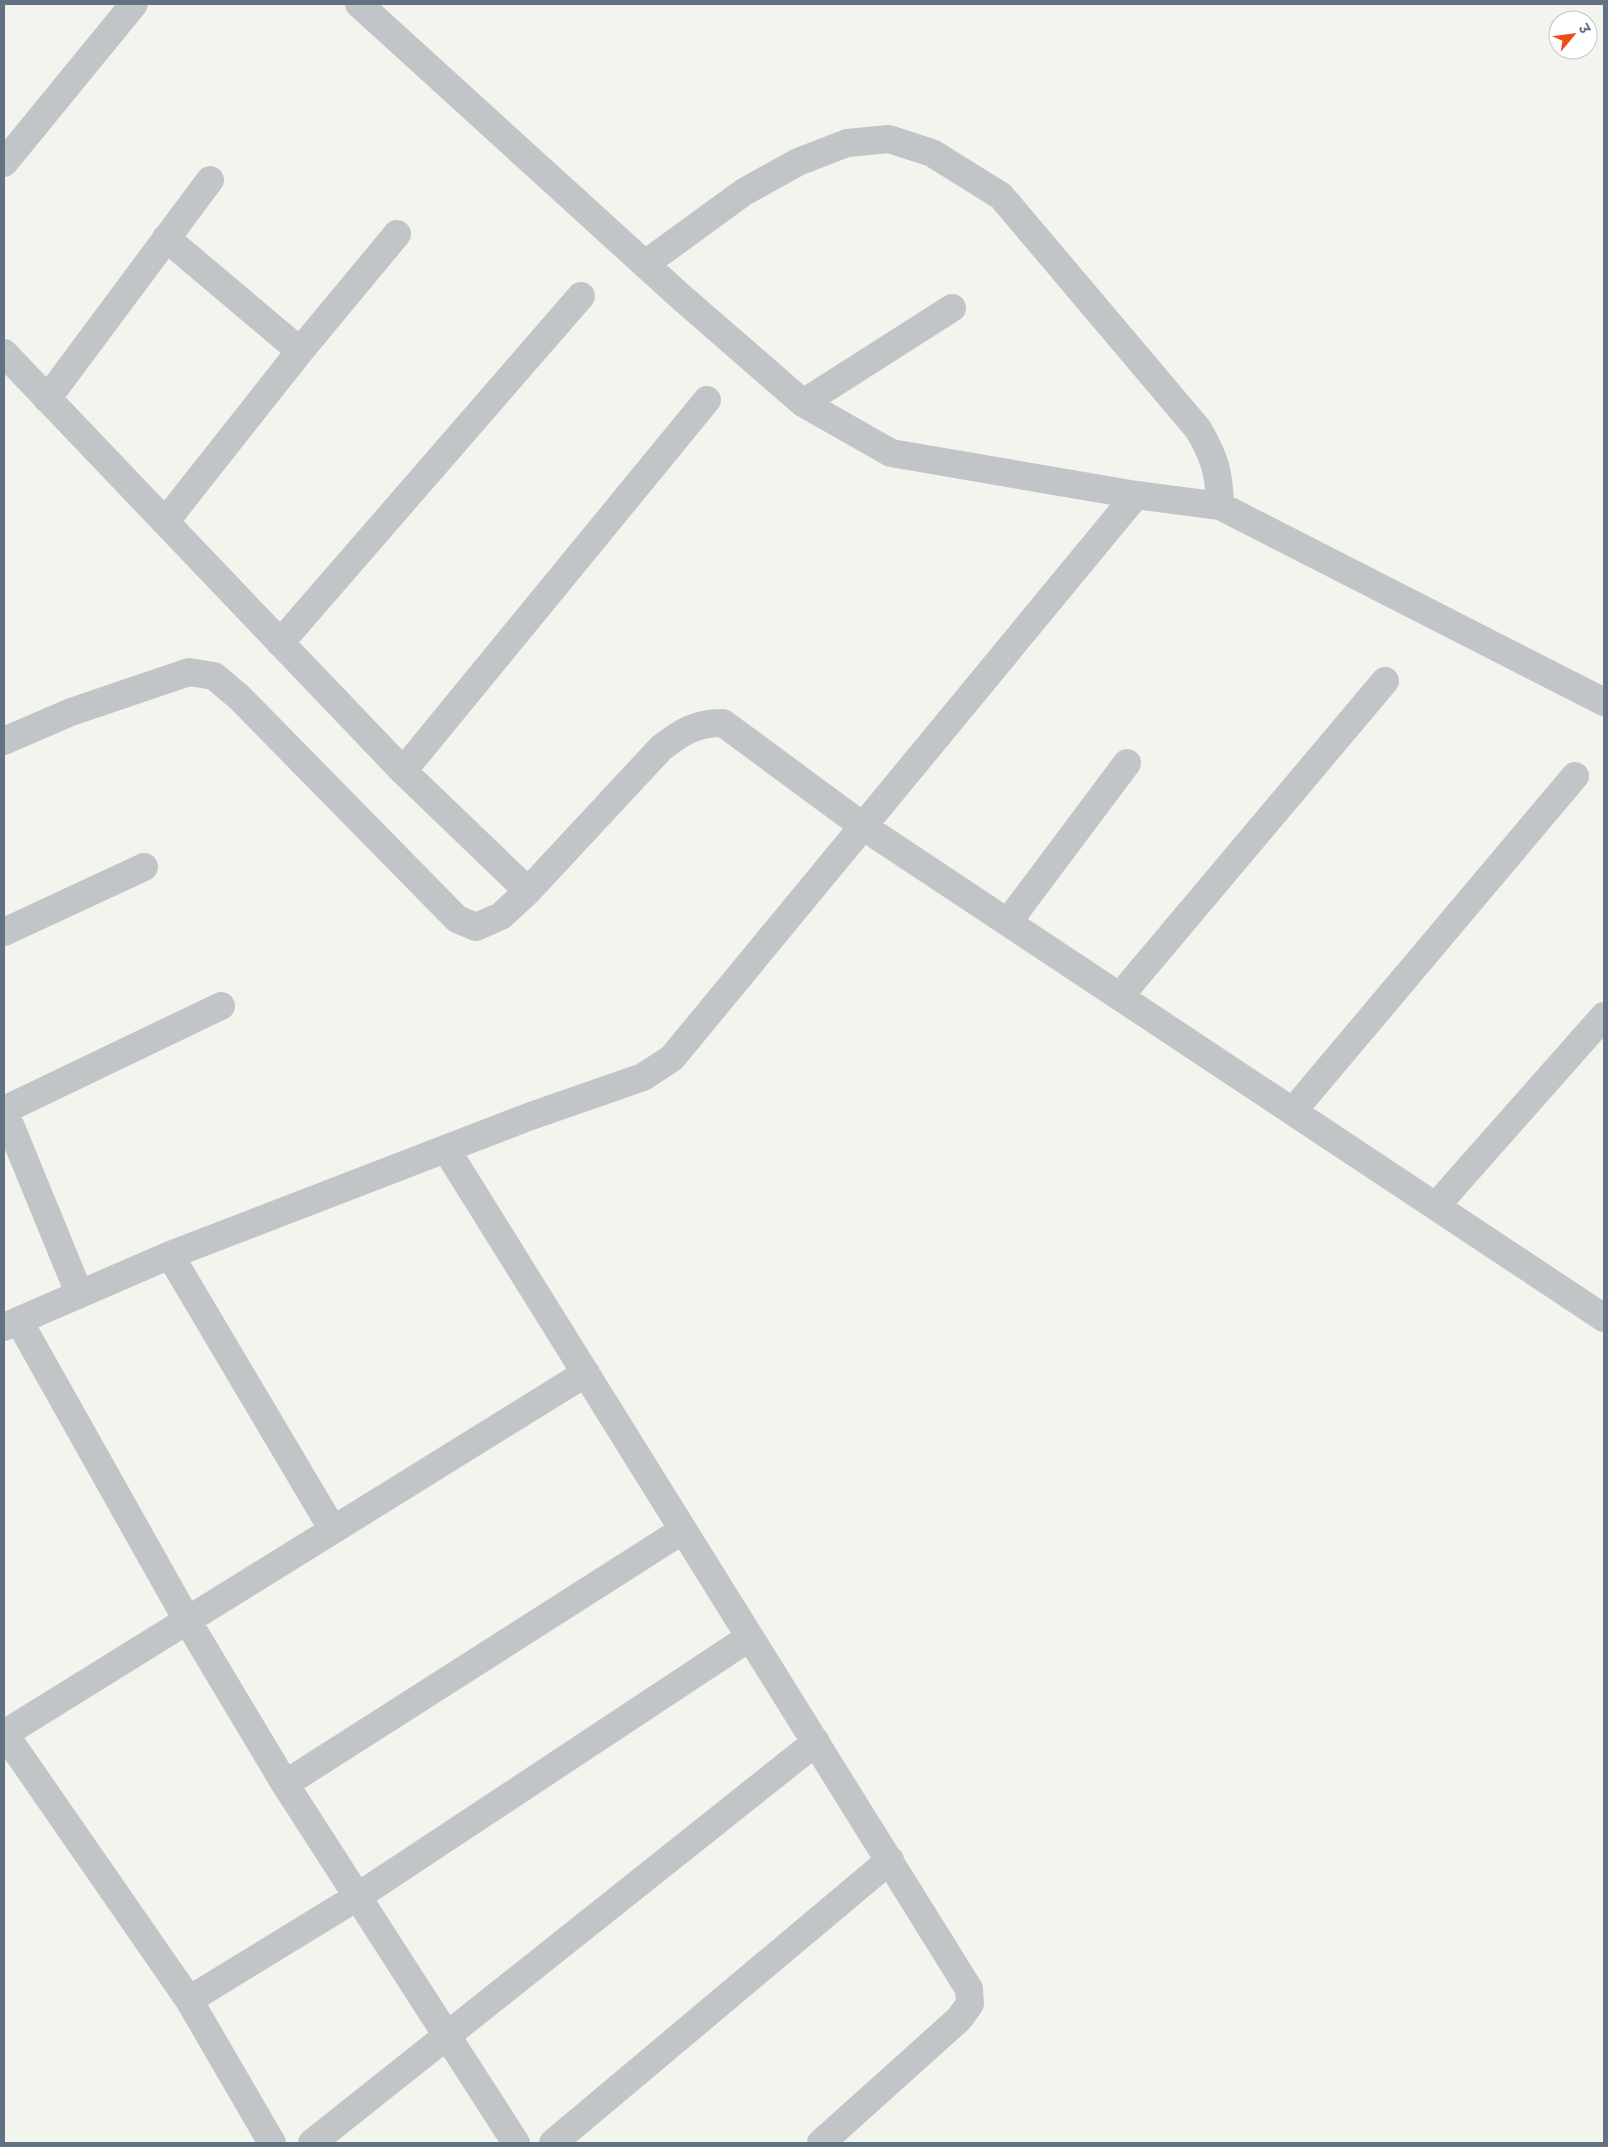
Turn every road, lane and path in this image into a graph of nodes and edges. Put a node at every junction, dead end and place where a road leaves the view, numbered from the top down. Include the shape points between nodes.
1 (134, 4) edge
2 (359, 4) edge
3 (4, 163) edge
4 (210, 180) dead end
5 (398, 234) dead end
6 (166, 238) junction
7 (644, 264) junction
8 (581, 296) dead end
9 (952, 308) dead end
10 (300, 351) junction
11 (4, 353) edge
12 (47, 399) junction
13 (707, 400) dead end
14 (803, 403) junction
15 (1136, 495) junction
16 (1220, 506) junction
17 (165, 522) junction
18 (280, 643) junction
19 (1385, 681) dead end
20 (1604, 702) edge
21 (4, 741) edge
22 (1127, 763) dead end
23 (403, 771) junction
24 (1575, 776) dead end
25 (864, 827) junction
26 (144, 868) dead end
27 (528, 891) junction
28 (1008, 922) junction
29 (4, 932) edge
30 (1120, 996) junction
31 (221, 1006) dead end
32 (1604, 1016) edge
33 (4, 1110) edge
34 (1293, 1111) junction
35 (446, 1149) junction
36 (1436, 1206) junction
37 (170, 1255) junction
38 (79, 1293) junction
39 (1604, 1318) edge
40 (11, 1324) edge
41 (586, 1373) junction
42 (332, 1530) junction
43 (683, 1530) junction
44 (187, 1620) junction
45 (750, 1637) junction
46 (4, 1734) edge
47 (816, 1742) junction
48 (285, 1784) junction
49 (890, 1860) junction
50 (357, 1897) junction
51 (189, 2000) junction
52 (446, 2035) junction
53 (272, 2143) edge
54 (312, 2143) edge
55 (516, 2143) edge
56 (553, 2143) edge
57 (821, 2143) edge

1 - 3 street
2 - 7 street
4 - 6 street
5 - 10 street
6 - 10 street
6 - 12 street
7 - 14 street
7 - 16 street via 744,192 798,162 847,144 889,139 932,153 1001,196 1198,429 1212,453 1219,480
8 - 18 street
9 - 14 street
10 - 17 street
11 - 12 street
12 - 17 street
13 - 23 street
14 - 15 street via 891,454
15 - 16 street
15 - 25 street
16 - 20 street
17 - 18 street
18 - 23 street
19 - 30 street
21 - 27 street via 71,712 189,672 214,676 239,697 457,920 476,927 501,916
22 - 28 street
23 - 27 street
24 - 34 street
25 - 27 street via 723,722 705,723 682,732 661,748
25 - 28 street
25 - 35 street via 672,1058 643,1077
26 - 29 street
28 - 30 street
30 - 34 street
31 - 33 street
32 - 36 street
33 - 38 street
34 - 36 street
35 - 37 street
35 - 41 street
36 - 39 street
37 - 38 street
37 - 42 street
38 - 40 street
40 - 44 street
41 - 42 street
41 - 43 street
42 - 44 street
43 - 45 street
43 - 48 street
44 - 46 street
44 - 48 street
45 - 47 street
45 - 50 street
46 - 51 street
47 - 49 street
47 - 52 street
48 - 50 street
49 - 56 street
49 - 57 street via 969,1989 970,2004 944,2035
50 - 51 street
50 - 52 street
51 - 53 street
52 - 54 street
52 - 55 street

